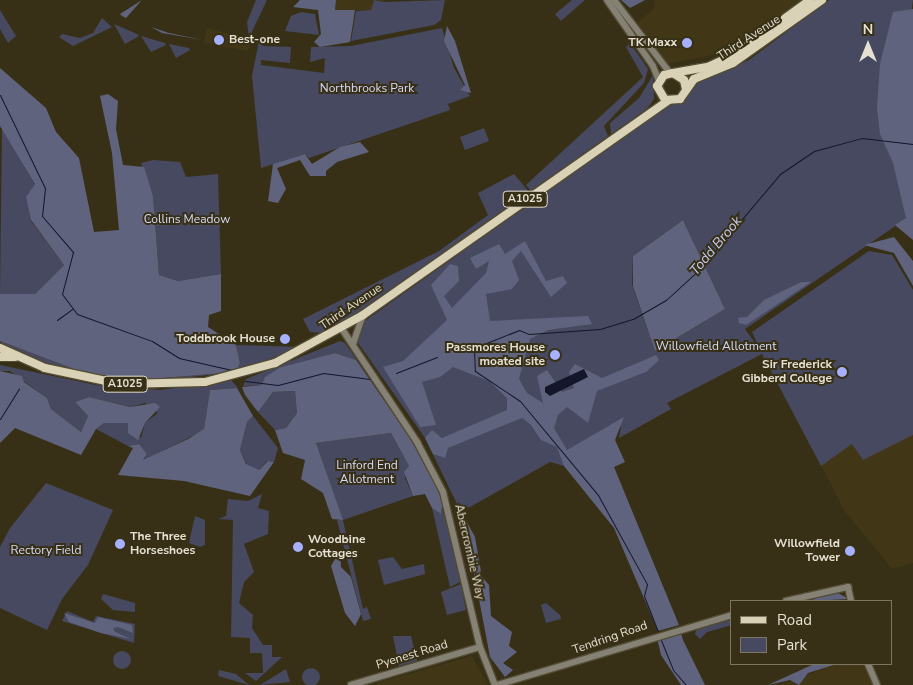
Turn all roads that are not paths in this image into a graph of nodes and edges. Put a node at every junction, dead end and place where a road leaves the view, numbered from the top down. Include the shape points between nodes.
1 (606, 0) edge
2 (614, 0) edge
3 (810, 0) edge
4 (822, 0) edge
5 (671, 73) junction
6 (659, 82) junction
7 (686, 89) junction
8 (660, 95) junction
9 (668, 101) junction
10 (655, 110) junction
11 (363, 315) junction
12 (342, 329) junction
13 (354, 344) junction
14 (0, 348) edge
15 (0, 357) edge
16 (15, 357) junction
17 (790, 600) edge
18 (851, 600) edge
19 (730, 615) edge
20 (480, 647) junction
21 (868, 665) edge
22 (351, 685) edge
23 (496, 685) edge
24 (877, 685) edge

1 - 6 street via 654,66
2 - 5 street
3 - 5 main road, Third Avenue via 736,54 708,67
4 - 7 main road, Third Avenue / A1025 via 734,64 694,79
5 - 6 main road
5 - 7 main road via 684,80
6 - 8 main road
7 - 9 main road, A1025 via 680,99
8 - 9 main road
8 - 10 main road
9 - 10 main road, Third Avenue / A1025
10 - 11 main road, Third Avenue / A1025
11 - 12 main road, Third Avenue / A1025
11 - 13 street
12 - 13 street, Abercrombie Way
12 - 16 main road, Third Avenue / A1025 via 275,363 182,385 99,382
13 - 20 street, Abercrombie Way via 422,450 443,492
14 - 16 main road, Third Avenue / A1025
15 - 16 main road, Third Avenue / A1025
17 - 18 street via 848,587
19 - 23 street, Tendring Road
20 - 22 street, Pyenest Road
20 - 23 street, Abercrombie Way
21 - 24 street

